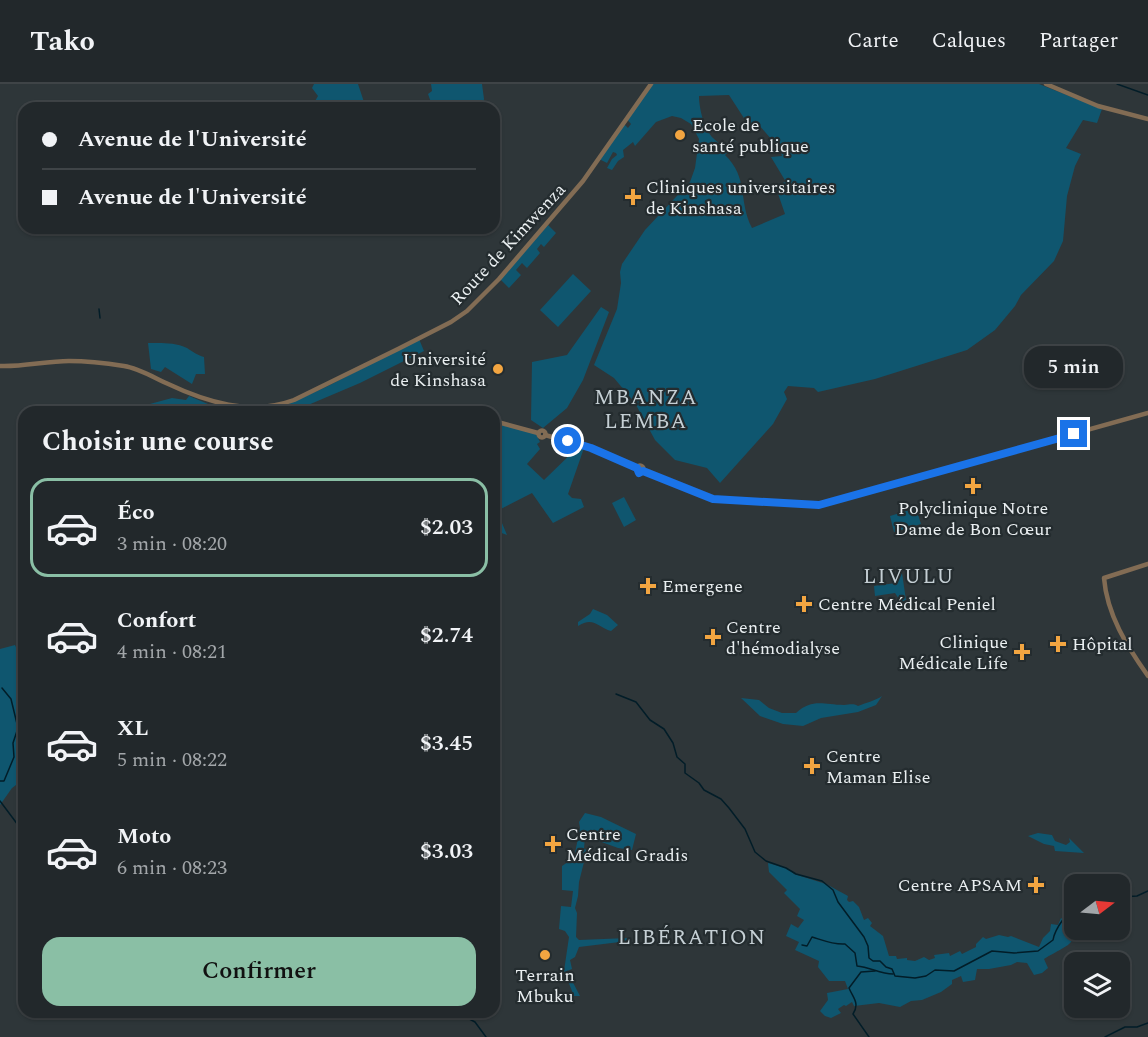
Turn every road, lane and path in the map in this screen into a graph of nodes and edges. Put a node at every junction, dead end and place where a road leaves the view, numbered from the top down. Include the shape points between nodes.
1 (651, 84) edge
2 (1046, 84) edge
3 (1148, 119) edge
4 (0, 366) edge
5 (247, 406) edge
6 (267, 406) edge
7 (1148, 413) edge
8 (500, 423) edge
9 (1148, 564) edge
10 (1148, 676) edge

1 - 6 street, Route de Kimwenza via 583,181 467,311 294,400
2 - 3 street via 1098,106
4 - 5 street, Route de Kimwenza via 67,361 131,368 193,396
7 - 8 street via 819,505 713,499 643,471 641,466 637,468 543,431
9 - 10 street via 1104,578 1116,625

